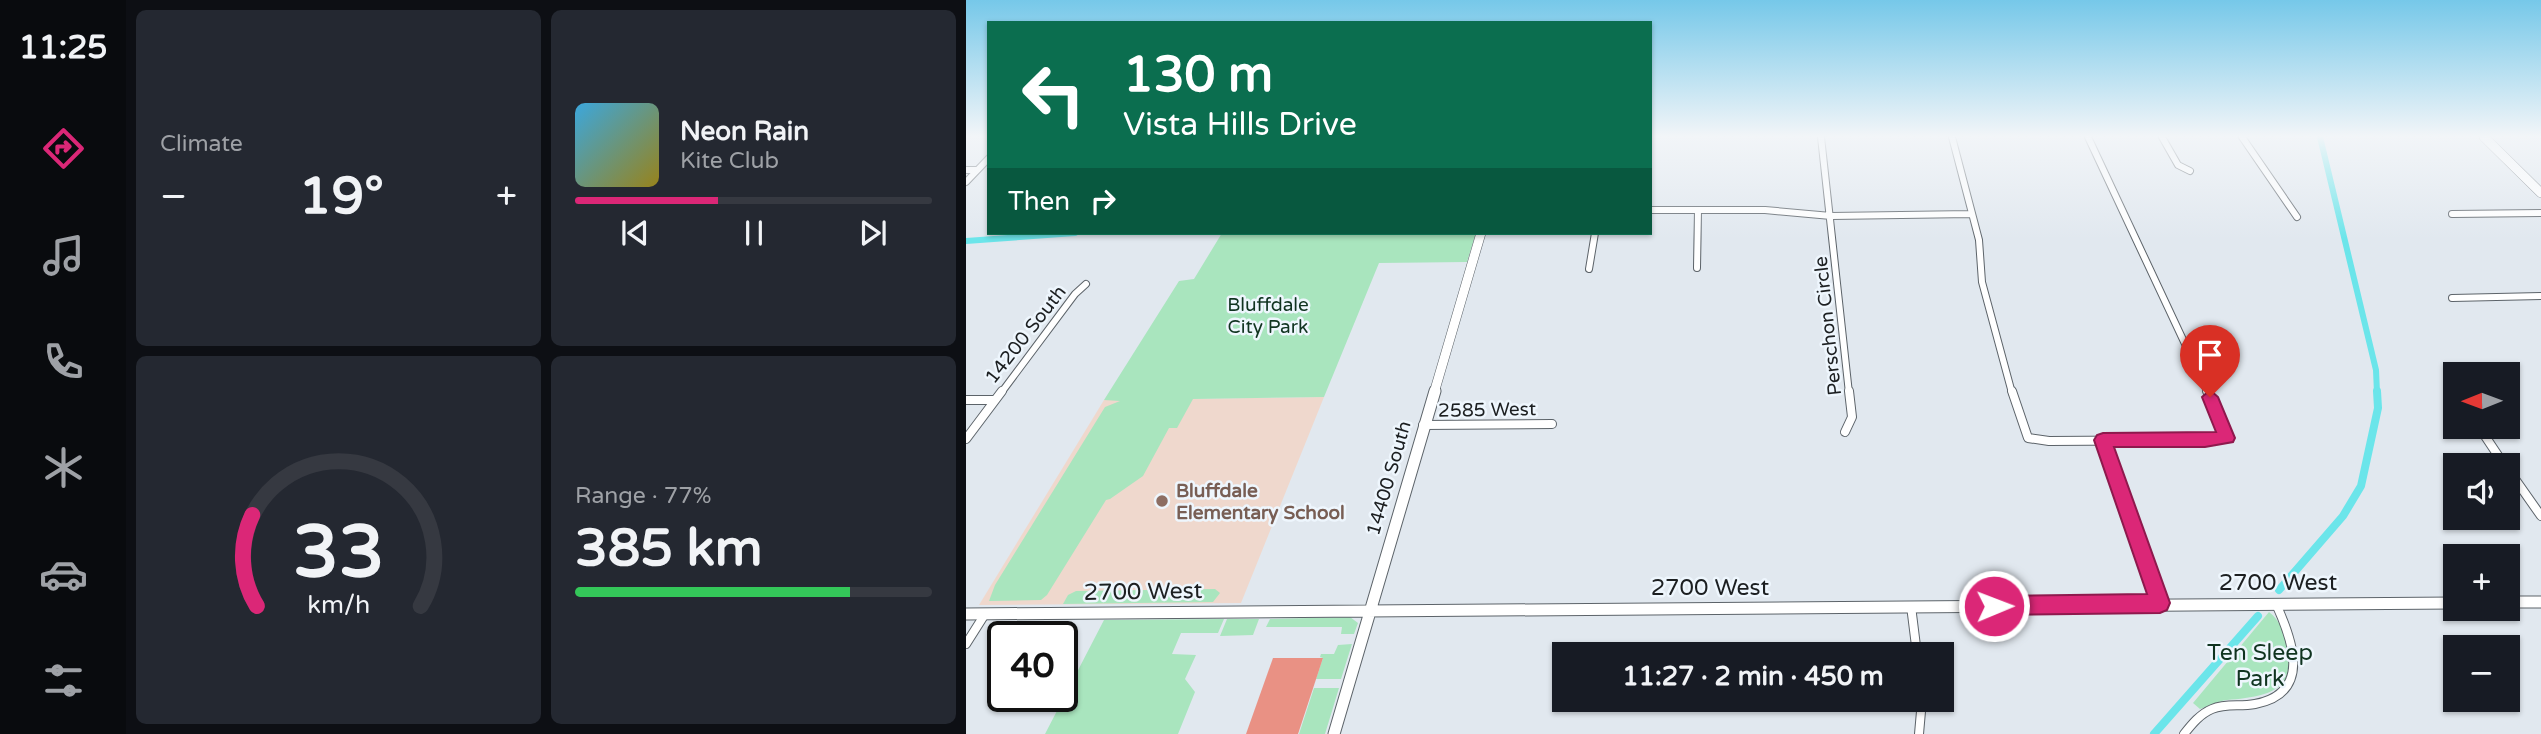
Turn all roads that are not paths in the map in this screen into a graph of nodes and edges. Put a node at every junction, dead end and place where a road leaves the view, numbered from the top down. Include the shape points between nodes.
1 (1826, 171) edge
2 (1961, 171) edge
3 (2105, 171) edge
4 (2266, 171) edge
5 (2519, 171) edge
6 (2541, 193) edge
7 (1652, 210) edge
8 (1698, 210) junction
9 (2541, 213) edge
10 (1971, 214) junction
11 (2452, 214) dead end
12 (1832, 216) junction
13 (2297, 217) dead end
14 (1480, 235) edge
15 (1595, 235) edge
16 (1697, 268) dead end
17 (1589, 269) dead end
18 (1086, 284) dead end
19 (2541, 296) edge
20 (2452, 298) dead end
21 (966, 400) edge
22 (994, 400) junction
23 (1552, 424) dead end
24 (1423, 425) junction
25 (1845, 432) dead end
26 (966, 439) edge
27 (2103, 440) junction
28 (2520, 486) edge
29 (2541, 516) edge
30 (2520, 602) edge
31 (2541, 602) edge
32 (2160, 603) junction
33 (2276, 603) junction
34 (2443, 603) edge
35 (1911, 607) junction
36 (1371, 610) junction
37 (966, 614) edge
38 (985, 614) junction
39 (1915, 642) edge
40 (966, 644) edge
41 (1922, 712) edge
42 (1334, 734) edge
43 (1919, 734) edge
44 (2184, 734) edge

1 - 12 street, Perschon Circle
2 - 10 street
3 - 27 street via 2227,438
4 - 13 street
5 - 6 street
7 - 8 street
8 - 12 street
8 - 16 street
9 - 11 street
10 - 12 street
10 - 27 street via 1979,240 1982,282 2028,438
12 - 25 street, Perschon Circle via 1852,416
14 - 24 street, 14400 South
15 - 17 street
18 - 22 street, 14200 South
19 - 20 street
21 - 22 street
22 - 26 street, 14200 South
23 - 24 street, 2585 West
24 - 36 street, 14400 South
27 - 32 street
28 - 29 street
30 - 31 street
32 - 33 street, 2700 West
32 - 35 street, 2700 West
33 - 34 street, 2700 West
33 - 44 street via 2295,656 2285,689 2265,702 2213,708
35 - 36 street, 2700 West
35 - 39 street
36 - 38 street, 2700 West
36 - 42 street, 14400 South
37 - 38 street, 2700 West
38 - 40 street
41 - 43 street

